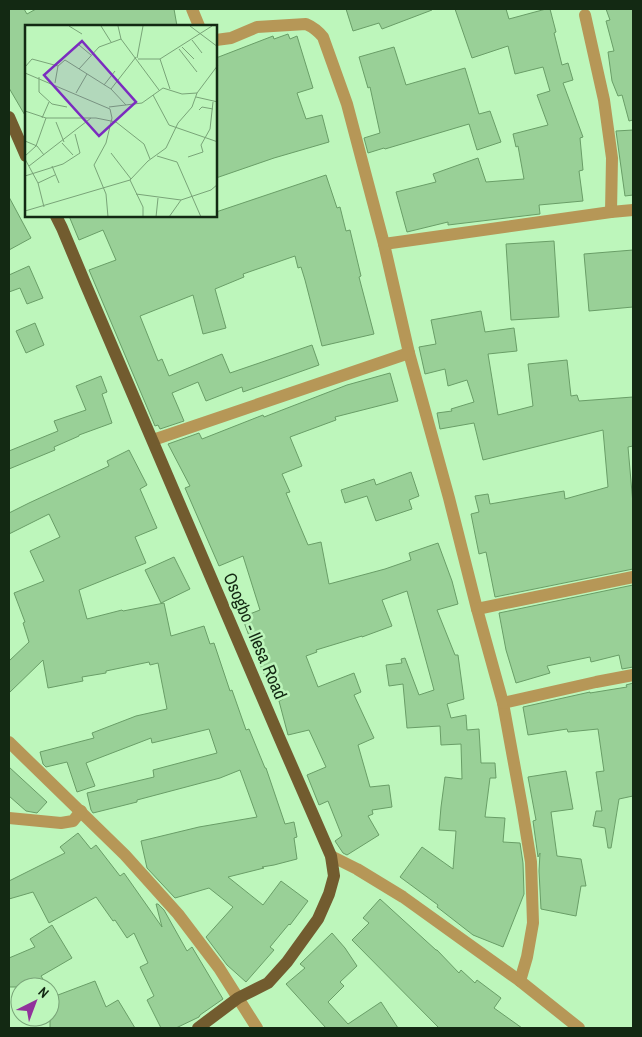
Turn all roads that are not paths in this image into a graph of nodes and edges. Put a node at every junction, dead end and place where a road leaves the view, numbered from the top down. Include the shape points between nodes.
1 (192, 9) edge
2 (585, 15) dead end
3 (198, 25) edge
4 (218, 40) edge
5 (9, 117) edge
6 (25, 154) edge
7 (633, 210) edge
8 (610, 212) junction
9 (57, 218) edge
10 (384, 244) junction
11 (409, 353) junction
12 (152, 440) junction
13 (633, 577) edge
14 (477, 608) junction
15 (633, 675) edge
16 (503, 703) junction
17 (9, 742) edge
18 (81, 811) junction
19 (9, 818) edge
20 (331, 856) junction
21 (520, 981) junction
22 (238, 998) junction
23 (198, 1028) edge
24 (256, 1028) edge
25 (579, 1028) edge

1 - 3 street
2 - 8 street via 611,148
4 - 10 street via 257,27 306,24 318,30 347,104
5 - 6 main road
7 - 8 street
8 - 10 street
9 - 12 main road, Osogbo - Ilesa Road
10 - 11 street
11 - 12 street
11 - 14 street
12 - 20 main road, Osogbo - Ilesa Road
13 - 14 street
14 - 16 street
15 - 16 street
16 - 21 street via 531,862 533,923
17 - 18 street
18 - 19 street via 72,821 61,823
18 - 22 street via 178,914
20 - 21 street via 403,897
20 - 22 main road, Osogbo - Ilesa Road via 334,876 318,919 268,983
21 - 25 street
22 - 23 main road, Osogbo - Ilesa Road
22 - 24 street

